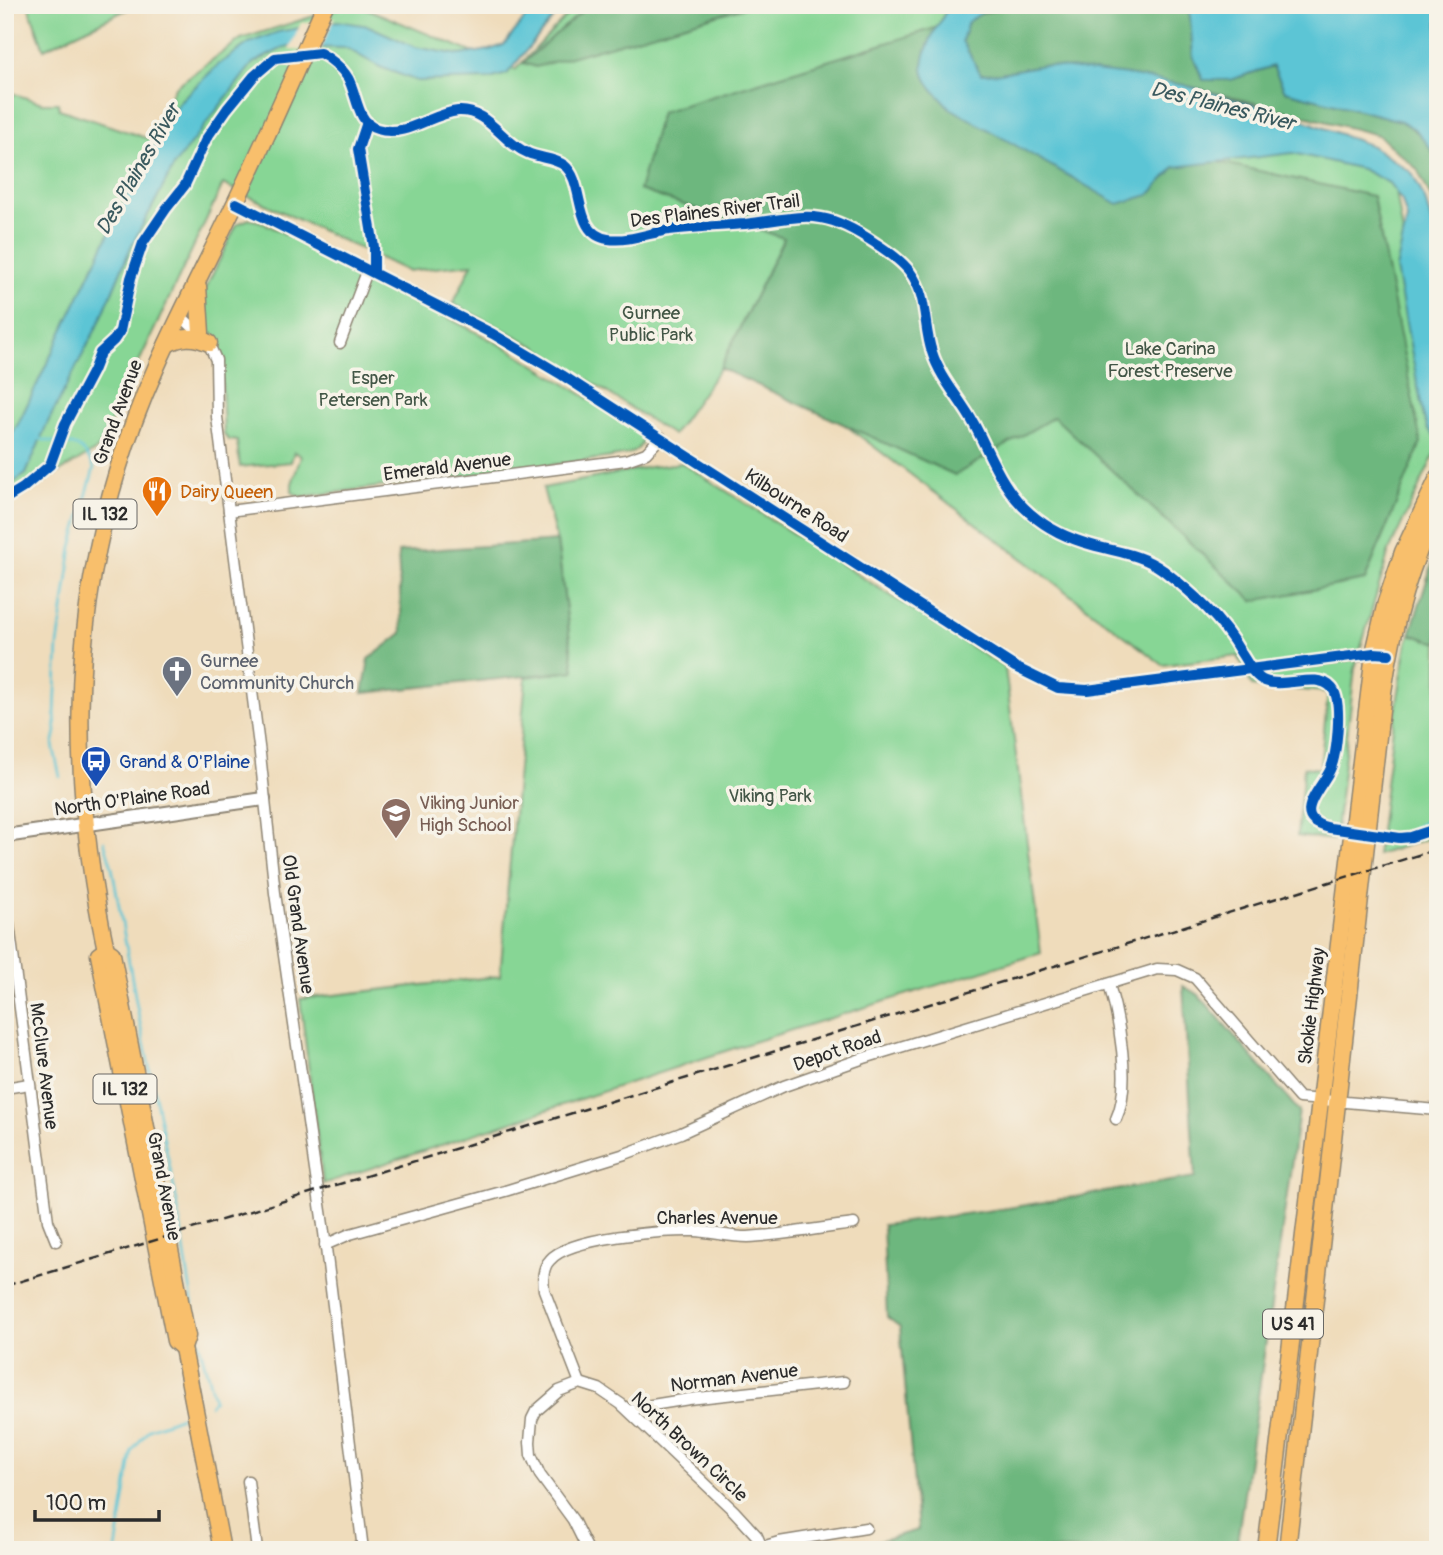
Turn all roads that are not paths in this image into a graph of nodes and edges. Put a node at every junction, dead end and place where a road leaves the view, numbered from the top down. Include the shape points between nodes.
1 (325, 5) edge
2 (236, 203) junction
3 (368, 269) junction
4 (198, 280) junction
5 (181, 316) junction
6 (205, 338) junction
7 (167, 344) junction
8 (340, 344) dead end
9 (662, 437) junction
10 (1438, 478) edge
11 (1438, 509) edge
12 (229, 511) junction
13 (1381, 654) junction
14 (264, 799) junction
15 (84, 825) junction
16 (5, 836) edge
17 (5, 894) edge
18 (1109, 984) junction
19 (29, 1084) junction
20 (5, 1088) edge
21 (1320, 1099) junction
22 (1338, 1101) junction
23 (1438, 1110) edge
24 (1116, 1119) dead end
25 (854, 1224) dead end
26 (56, 1241) dead end
27 (325, 1245) junction
28 (844, 1382) dead end
29 (580, 1384) junction
30 (629, 1411) junction
31 (248, 1481) dead end
32 (866, 1528) dead end
33 (763, 1548) edge
34 (363, 1549) edge
35 (222, 1550) edge
36 (257, 1550) edge
37 (346, 1550) edge
38 (588, 1550) edge
39 (1266, 1550) edge
40 (1287, 1550) edge

1 - 2 main road, Grand Avenue / IL 132
2 - 3 street, Kilbourne Road
2 - 4 main road, Grand Avenue / IL 132
3 - 8 street
3 - 9 street, Kilbourne Road via 493,334
4 - 5 main road, Grand Avenue / IL 132
4 - 6 main road
5 - 6 street
5 - 7 main road, Grand Avenue / IL 132
6 - 7 main road via 179,338
6 - 12 street, Old Grand Avenue via 216,360 217,417
7 - 15 main road, Grand Avenue / IL 132 via 117,470 92,580 80,706
9 - 12 street, Emerald Avenue via 646,453 626,460
9 - 13 street, Kilbourne Road via 1015,667 1058,688 1087,690
10 - 13 main road, Skokie Highway / US 41 via 1403,552 1386,602
11 - 13 main road, Skokie Highway / US 41
12 - 14 street, Old Grand Avenue
13 - 21 main road, Skokie Highway / US 41
13 - 22 main road, Skokie Highway / US 41
14 - 15 street, North O'Plaine Road
14 - 27 street, Old Grand Avenue
15 - 16 street, North O'Plaine Road
15 - 35 main road, Grand Avenue / IL 132 via 106,950 99,955 174,1341 183,1348
17 - 19 street, McClure Avenue
18 - 21 street, Depot Road via 1157,969 1186,973 1300,1098
18 - 24 street via 1124,1083 1123,1104
18 - 27 street, Depot Road via 812,1076 625,1154
19 - 20 street
19 - 26 street, McClure Avenue via 48,1221
21 - 22 street, Depot Road
21 - 39 main road, Skokie Highway / US 41
22 - 23 street, Depot Road
22 - 40 main road, Skokie Highway / US 41
25 - 29 street, Charles Avenue via 744,1237 668,1232 565,1249 550,1260 543,1281
27 - 34 street, Old Grand Avenue
28 - 30 street, Norman Avenue via 690,1399
29 - 30 street, North Brown Circle via 599,1389
29 - 38 street via 559,1391 536,1411 530,1442 540,1475 573,1520
30 - 33 street, North Brown Circle via 734,1511
31 - 36 street
32 - 33 street
34 - 37 street

